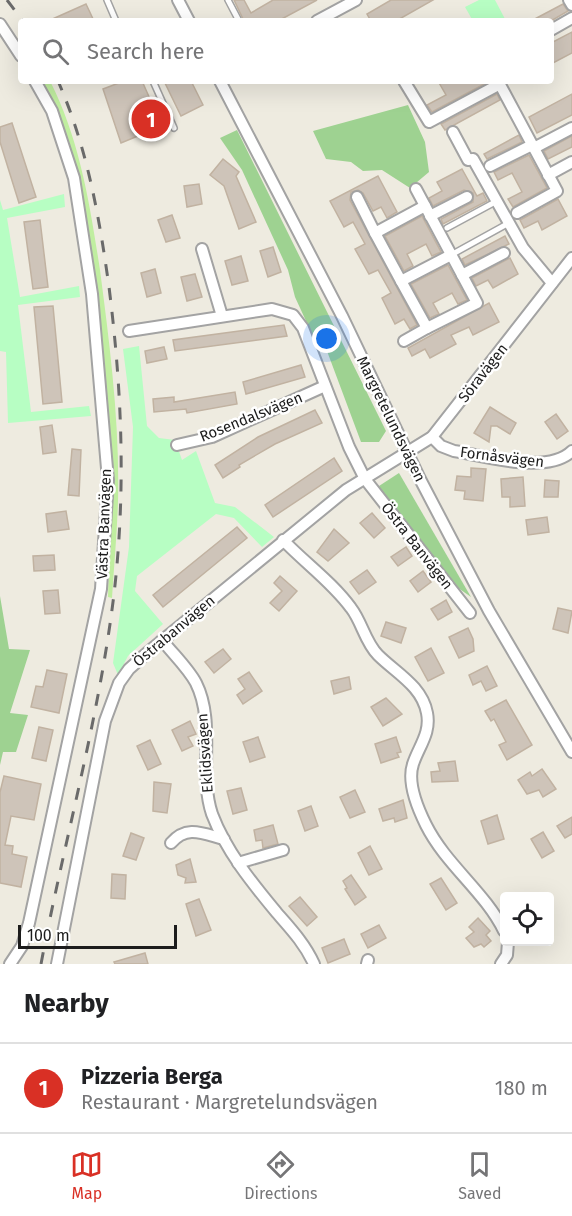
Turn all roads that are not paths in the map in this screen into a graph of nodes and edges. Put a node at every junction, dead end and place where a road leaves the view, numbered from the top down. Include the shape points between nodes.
1 (107, 0) edge
2 (178, 0) edge
3 (228, 0) edge
4 (356, 0) edge
5 (569, 0) edge
6 (572, 6) edge
7 (115, 18) edge
8 (187, 18) edge
9 (237, 18) edge
10 (323, 18) edge
11 (572, 18) edge
12 (0, 24) edge
13 (554, 28) edge
14 (18, 51) edge
15 (37, 84) edge
16 (154, 84) edge
17 (222, 84) edge
18 (406, 84) edge
19 (496, 84) edge
20 (500, 84) edge
21 (174, 128) dead end
22 (572, 128) edge
23 (453, 132) dead end
24 (533, 146) junction
25 (572, 162) edge
26 (490, 166) dead end
27 (548, 175) junction
28 (416, 189) dead end
29 (357, 197) dead end
30 (467, 197) dead end
31 (497, 201) junction
32 (428, 211) junction
33 (517, 213) dead end
34 (509, 223) junction
35 (447, 228) dead end
36 (375, 233) junction
37 (202, 249) dead end
38 (504, 253) dead end
39 (451, 255) junction
40 (572, 258) edge
41 (462, 275) junction
42 (401, 281) junction
43 (552, 283) junction
44 (222, 316) junction
45 (427, 328) junction
46 (129, 331) dead end
47 (404, 341) dead end
48 (325, 386) junction
49 (432, 437) junction
50 (177, 444) dead end
51 (572, 451) edge
52 (406, 452) junction
53 (365, 479) junction
54 (283, 540) junction
55 (470, 613) dead end
56 (162, 640) junction
57 (572, 752) edge
58 (224, 839) junction
59 (171, 843) dead end
60 (283, 850) dead end
61 (238, 863) junction
62 (500, 924) edge
63 (508, 946) edge
64 (10, 964) edge
65 (57, 964) edge
66 (314, 964) edge
67 (501, 964) edge

1 - 7 lane
2 - 8 street
3 - 9 lane
4 - 10 street
5 - 6 street
11 - 13 street
12 - 14 street
15 - 64 street, Västra Banvägen via 52,111 74,178 92,294 108,480 101,590 29,923 22,946
16 - 21 lane
17 - 52 street, Margretelundsvägen via 342,316
18 - 19 street via 429,122
20 - 24 street
22 - 24 street
23 - 31 street
24 - 26 street
24 - 27 street
25 - 27 street
27 - 33 street via 557,191
28 - 32 street
29 - 36 street
30 - 32 street
31 - 34 street
31 - 35 lane
32 - 36 street
32 - 39 street
34 - 39 lane
34 - 43 street via 532,261
36 - 42 street
37 - 44 street
38 - 41 street
39 - 41 street
39 - 42 street
40 - 43 street, Söravägen
41 - 45 street via 477,303
42 - 45 street
43 - 49 street, Söravägen
44 - 46 street
44 - 48 street via 272,309 293,315 303,328
45 - 47 street
48 - 50 street, Rosendalsvägen via 212,437
48 - 53 street
49 - 51 street, Fornåsvägen via 453,451 539,464 562,459
49 - 52 street, Söravägen
52 - 53 street, Östrabanvägen
52 - 57 street, Margretelundsvägen via 489,611
53 - 54 street, Östrabanvägen
53 - 55 street, Östra Banvägen
54 - 56 street, Östrabanvägen
54 - 62 street via 351,607 377,654 422,697 428,730 412,767 419,808 426,826 450,861
56 - 58 street, Eklidsvägen via 197,685 205,726 206,789
56 - 65 street, Östrabanvägen via 129,669 110,702
58 - 59 street via 194,830 177,836
58 - 61 street, Eklidsvägen
60 - 61 street
61 - 66 street, Eklidsvägen via 304,944
63 - 67 street

